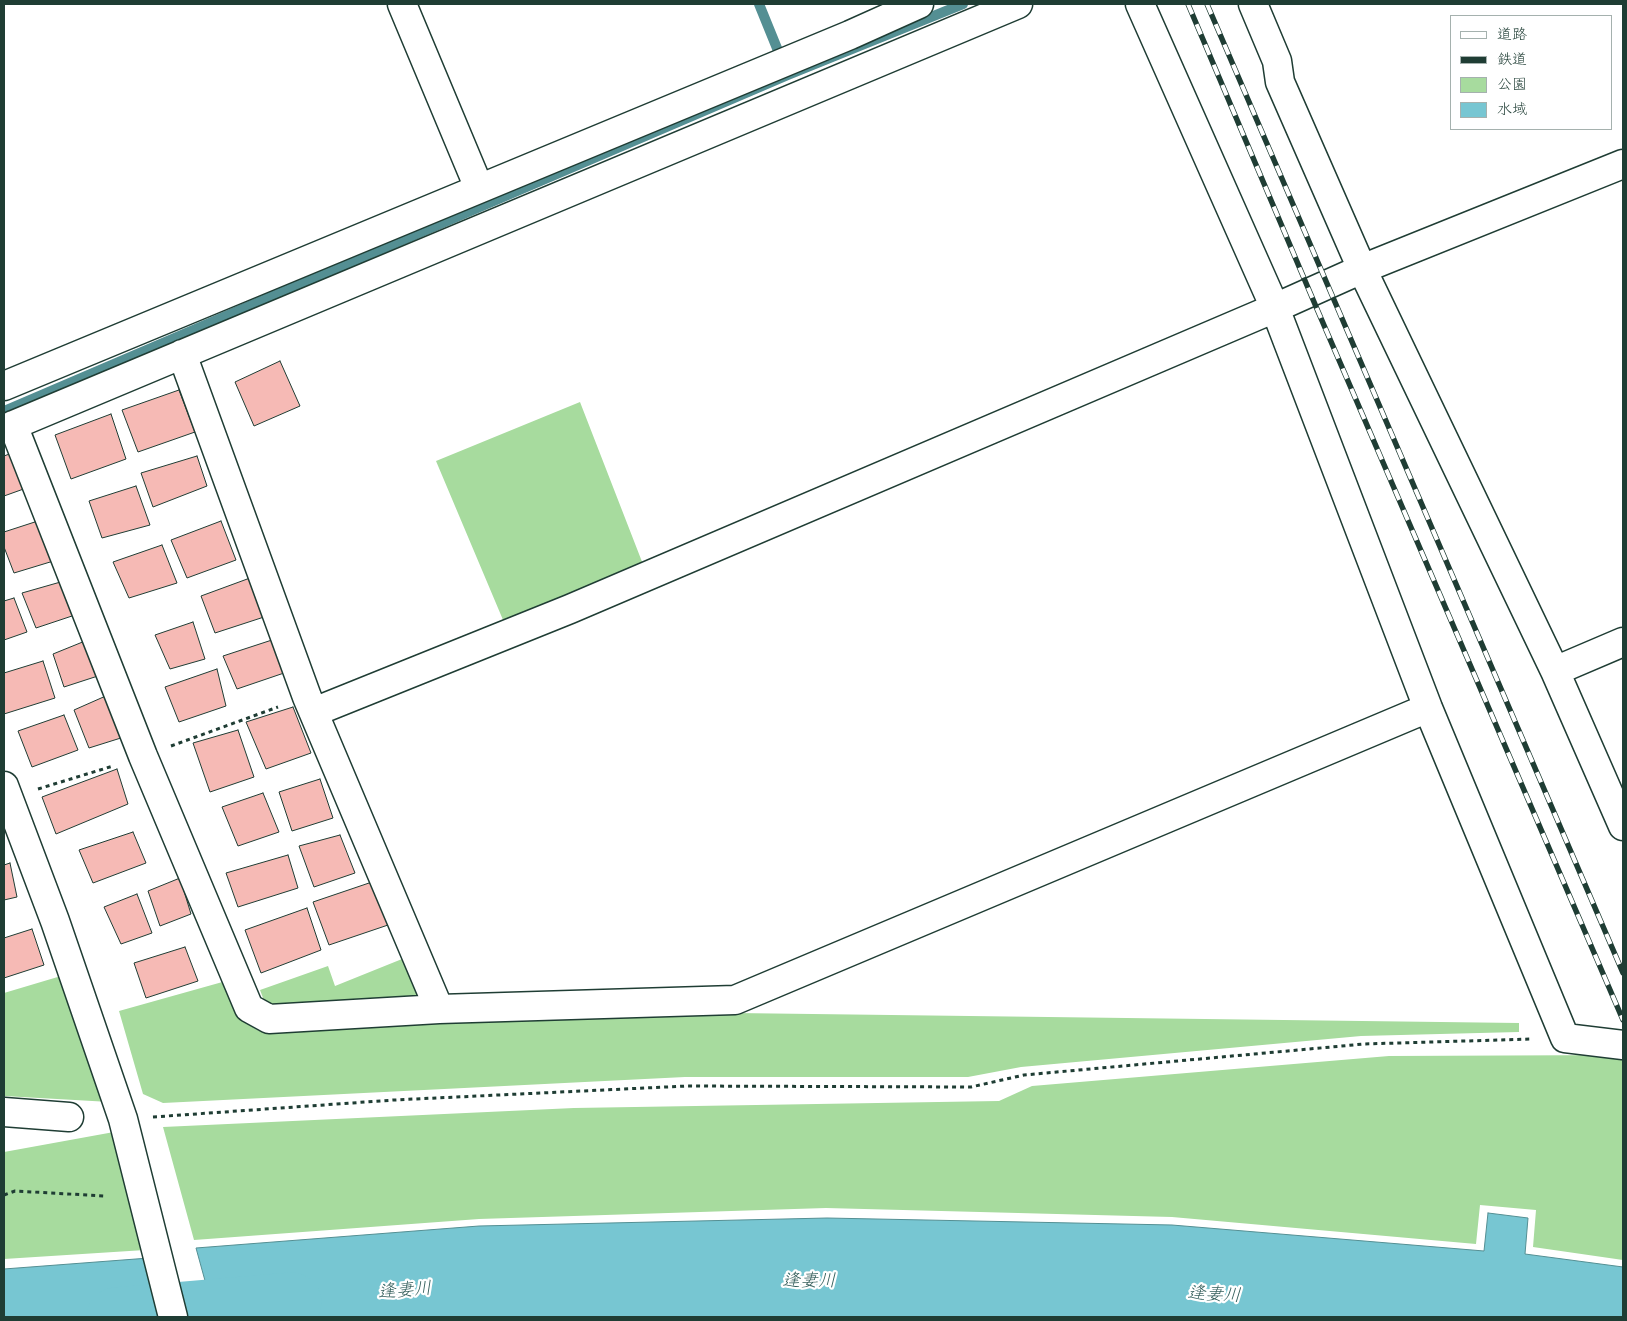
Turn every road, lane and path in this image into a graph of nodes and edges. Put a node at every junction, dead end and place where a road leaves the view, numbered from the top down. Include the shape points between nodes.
1 (402, 4) edge
2 (919, 4) edge
3 (1018, 4) edge
4 (1140, 4) edge
5 (1253, 4) edge
6 (1623, 164) edge
7 (479, 188) junction
8 (1362, 269) junction
9 (1275, 308) junction
10 (182, 354) junction
11 (4, 386) edge
12 (8, 427) edge
13 (1623, 642) edge
14 (1555, 671) junction
15 (310, 704) junction
16 (1428, 708) junction
17 (143, 756) junction
18 (6, 792) edge
19 (1623, 826) edge
20 (439, 1009) junction
21 (1565, 1038) junction
22 (1623, 1044) edge
23 (4, 1112) edge
24 (69, 1117) dead end
25 (123, 1119) junction
26 (4, 1195) edge
27 (105, 1196) dead end
28 (173, 1317) edge

1 - 7 street
2 - 7 street
3 - 10 street
4 - 9 street
5 - 8 street via 1277,61 1280,82
6 - 8 street
7 - 11 street
8 - 9 street
8 - 14 street
9 - 15 street via 570,609
9 - 16 street
10 - 12 street
10 - 15 street
12 - 17 street
13 - 14 street
14 - 19 street
15 - 17 path
15 - 20 street
16 - 20 street via 736,1000
16 - 21 street
17 - 18 path
17 - 20 street via 249,1008 269,1019
18 - 25 street
21 - 22 street
21 - 25 path via 1364,1044 1024,1075 971,1087 687,1086 394,1100
23 - 24 street
25 - 28 street
26 - 27 path via 15,1191

